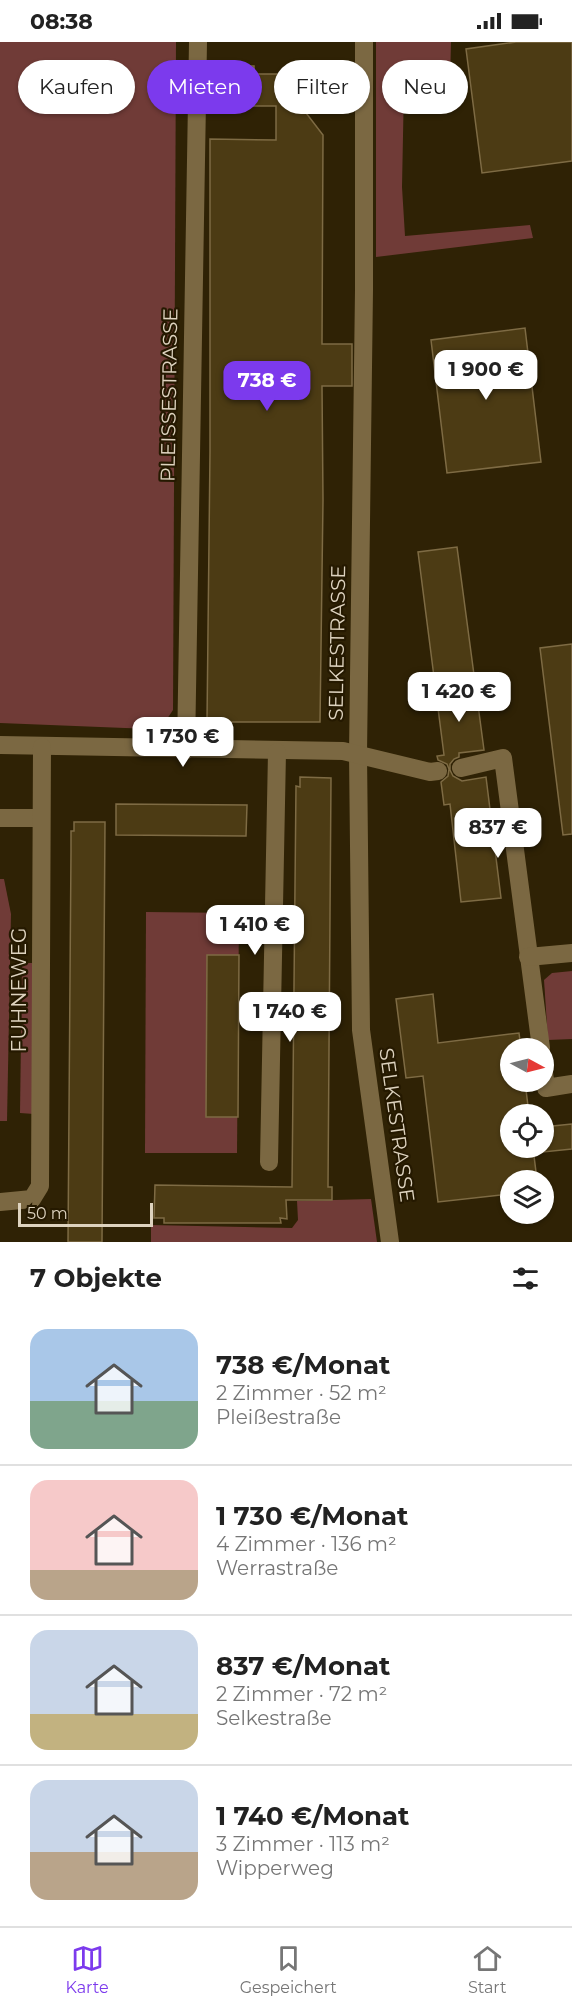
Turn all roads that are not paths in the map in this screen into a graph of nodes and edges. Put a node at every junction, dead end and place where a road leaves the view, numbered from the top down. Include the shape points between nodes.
1 (198, 42) edge
2 (364, 42) edge
3 (0, 745) edge
4 (42, 747) junction
5 (186, 750) junction
6 (277, 752) junction
7 (365, 756) junction
8 (461, 768) dead end
9 (438, 771) dead end
10 (0, 818) edge
11 (41, 818) junction
12 (572, 952) edge
13 (528, 957) junction
14 (540, 1038) edge
15 (572, 1084) edge
16 (554, 1087) edge
17 (269, 1162) dead end
18 (0, 1202) edge
19 (390, 1242) edge

1 - 5 street, PLEISSESTRASSE
2 - 7 street, SELKESTRASSE
3 - 4 street
4 - 5 street
4 - 11 street, FUHNEWEG
5 - 6 street
6 - 7 street via 343,751
6 - 17 street
7 - 9 street
7 - 19 street, SELKESTRASSE via 361,1030
8 - 13 street via 503,758
10 - 11 street
11 - 18 street, FUHNEWEG via 40,1186 32,1198
12 - 13 street
13 - 14 street
15 - 16 street

